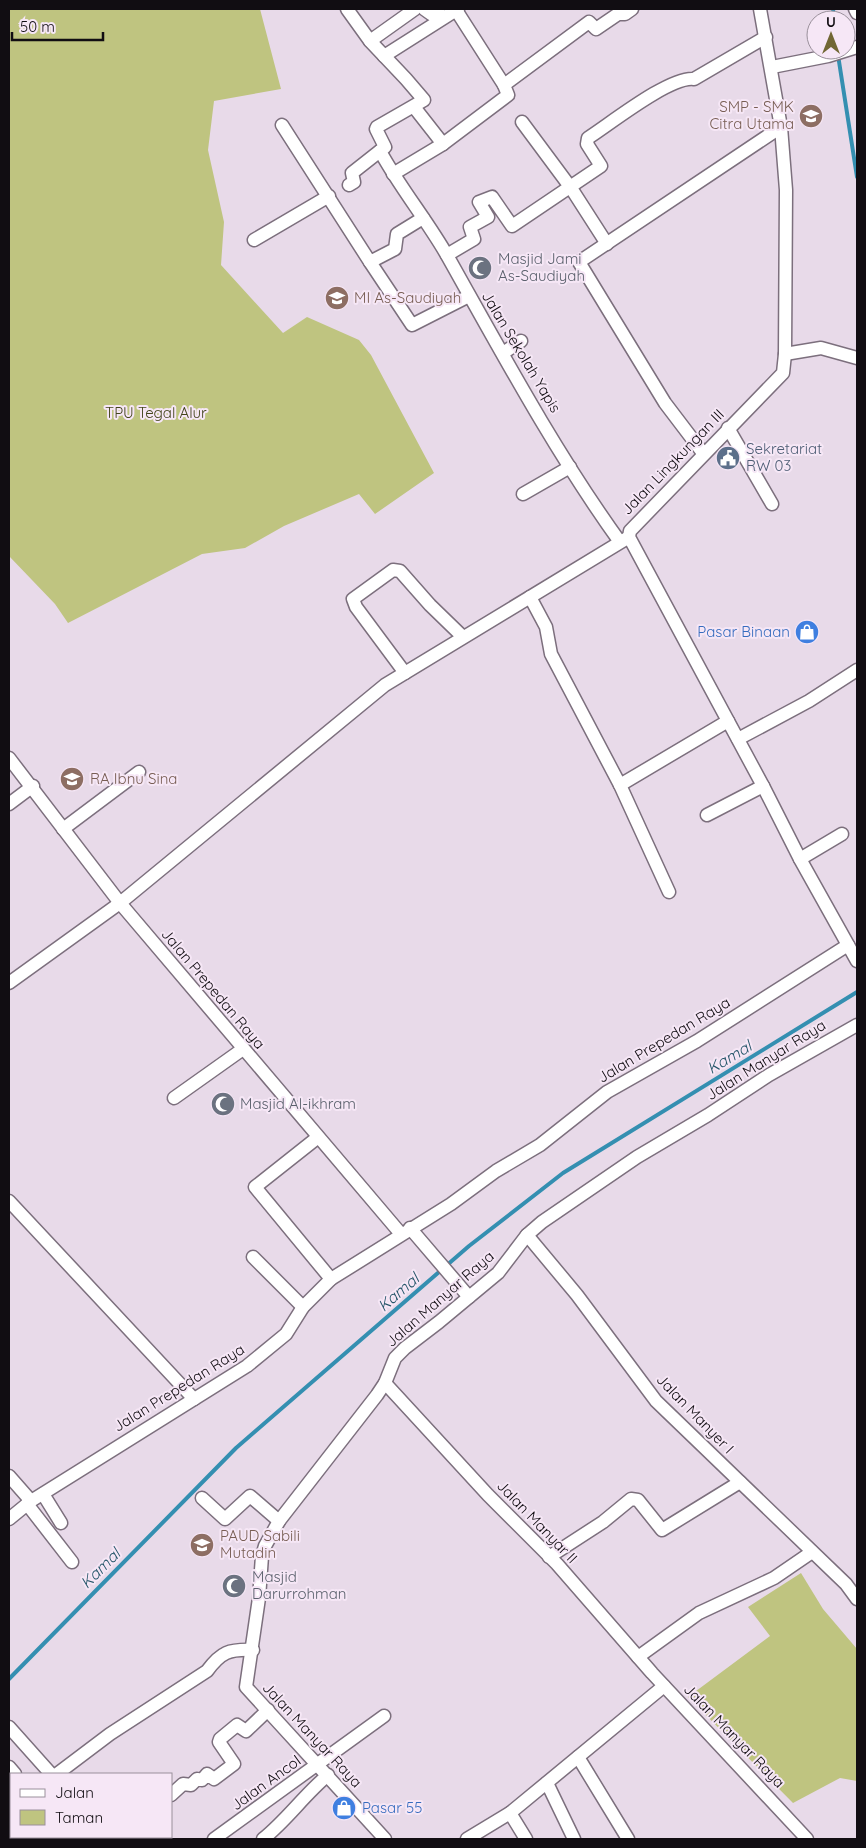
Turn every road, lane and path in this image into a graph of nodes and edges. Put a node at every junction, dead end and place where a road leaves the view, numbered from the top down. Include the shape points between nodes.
1 (347, 9) edge
2 (415, 9) edge
3 (424, 9) edge
4 (439, 9) edge
5 (457, 9) edge
6 (632, 9) edge
7 (760, 9) edge
8 (855, 9) edge
9 (857, 13) edge
10 (766, 37) junction
11 (370, 41) junction
12 (384, 56) junction
13 (808, 60) edge
14 (772, 67) junction
15 (504, 85) junction
16 (414, 107) junction
17 (522, 122) dead end
18 (282, 125) dead end
19 (781, 127) junction
20 (443, 144) junction
21 (380, 151) junction
22 (392, 174) junction
23 (349, 185) dead end
24 (571, 188) junction
25 (329, 196) junction
26 (423, 218) junction
27 (254, 240) dead end
28 (607, 244) junction
29 (447, 255) junction
30 (370, 262) junction
31 (469, 296) junction
32 (521, 341) dead end
33 (503, 353) junction
34 (785, 354) junction
35 (857, 358) edge
36 (728, 428) junction
37 (703, 453) junction
38 (570, 467) junction
39 (523, 494) dead end
40 (772, 504) dead end
41 (625, 539) junction
42 (530, 597) junction
43 (463, 636) junction
44 (857, 670) edge
45 (404, 673) junction
46 (728, 721) junction
47 (738, 739) junction
48 (9, 758) edge
49 (139, 772) dead end
50 (620, 785) junction
51 (32, 786) junction
52 (763, 786) junction
53 (9, 804) edge
54 (707, 815) dead end
55 (62, 829) junction
56 (842, 834) dead end
57 (800, 859) junction
58 (669, 892) dead end
59 (120, 903) junction
60 (848, 945) junction
61 (857, 961) edge
62 (9, 983) edge
63 (857, 1025) edge
64 (243, 1050) junction
65 (174, 1098) dead end
66 (317, 1138) junction
67 (9, 1201) edge
68 (405, 1231) junction
69 (527, 1235) junction
70 (254, 1257) dead end
71 (330, 1278) junction
72 (469, 1297) junction
73 (303, 1308) junction
74 (385, 1383) junction
75 (194, 1399) junction
76 (9, 1476) edge
77 (740, 1482) junction
78 (43, 1494) junction
79 (202, 1498) dead end
80 (29, 1503) junction
81 (9, 1519) edge
82 (279, 1521) junction
83 (61, 1523) dead end
84 (812, 1552) junction
85 (549, 1557) junction
86 (72, 1562) dead end
87 (857, 1598) edge
88 (253, 1650) junction
89 (638, 1657) junction
90 (664, 1686) junction
91 (268, 1710) junction
92 (384, 1716) dead end
93 (9, 1727) edge
94 (578, 1757) junction
95 (319, 1765) junction
96 (50, 1773) edge
97 (58, 1773) edge
98 (328, 1775) junction
99 (547, 1783) junction
100 (172, 1794) edge
101 (510, 1813) junction
102 (214, 1839) edge
103 (263, 1839) edge
104 (385, 1839) edge
105 (467, 1839) edge
106 (526, 1839) edge
107 (574, 1839) edge
108 (628, 1839) edge
109 (808, 1839) edge

1 - 11 street
2 - 11 street
3 - 4 street via 431,14
5 - 12 street
5 - 15 street
6 - 15 street via 596,29 589,22
7 - 10 street, Jalan Lingkungan III
8 - 9 street
10 - 14 street, Jalan Lingkungan III
10 - 24 street via 694,79 685,78 662,89 588,138 586,144 601,166
11 - 12 street
12 - 16 street via 424,100
13 - 14 street
14 - 19 street, Jalan Lingkungan III
15 - 20 street via 508,94
16 - 20 street
16 - 21 street, Jalan Sekolah Yapis via 377,127 386,146
17 - 24 street
18 - 25 street
19 - 28 street
19 - 34 street, Jalan Lingkungan III via 786,190
20 - 22 street
21 - 22 street, Jalan Sekolah Yapis
21 - 23 street via 352,173 354,182
22 - 26 street, Jalan Sekolah Yapis
24 - 28 street
24 - 29 street via 512,226 492,197 488,197 479,202 488,217 470,227 474,239
25 - 27 street
25 - 30 street
26 - 29 street, Jalan Sekolah Yapis
26 - 30 street via 397,234 395,249
28 - 37 street via 579,264 665,403
29 - 31 street, Jalan Sekolah Yapis
30 - 31 street via 412,325
31 - 33 street, Jalan Sekolah Yapis
32 - 33 street
33 - 38 street, Jalan Sekolah Yapis
34 - 35 street via 821,348
34 - 36 street, Jalan Lingkungan III via 783,373
36 - 37 street, Jalan Lingkungan III
36 - 40 street
37 - 41 street, Jalan Lingkungan III
38 - 39 street
38 - 41 street, Jalan Sekolah Yapis
41 - 42 street
41 - 46 street, Jalan Lingkungan III
42 - 43 street
42 - 50 street via 546,627 551,654
43 - 45 street
43 - 45 street via 400,571 393,570 353,599
44 - 47 street via 809,701
45 - 59 street via 385,684
46 - 47 street, Jalan Lingkungan III
46 - 50 street
47 - 52 street, Jalan Lingkungan III
48 - 51 street, Jalan Prepedan Raya
49 - 55 street
50 - 58 street
51 - 53 street
51 - 55 street, Jalan Prepedan Raya
52 - 54 street
52 - 57 street, Jalan Lingkungan III
55 - 59 street, Jalan Prepedan Raya
56 - 57 street
57 - 60 street, Jalan Lingkungan III
59 - 62 street
59 - 64 street, Jalan Prepedan Raya
60 - 61 street, Jalan Lingkungan III
60 - 68 street, Jalan Prepedan Raya via 697,1041 607,1092 540,1145
63 - 69 street, Jalan Manyar Raya via 637,1157 561,1207
64 - 65 street
64 - 66 street, Jalan Prepedan Raya
66 - 68 street, Jalan Prepedan Raya
66 - 71 street via 255,1187
67 - 75 street
68 - 71 street, Jalan Prepedan Raya
68 - 72 street
69 - 72 street, Jalan Manyar Raya via 498,1273
69 - 77 street, Jalan Manyer I via 577,1295 656,1401
70 - 73 street
71 - 73 street, Jalan Prepedan Raya
72 - 74 street, Jalan Manyar Raya via 404,1348 395,1358
73 - 75 street, Jalan Prepedan Raya via 286,1334 271,1348
74 - 82 street, Jalan Manyar Raya
74 - 85 street, Jalan Manyar II via 488,1496
75 - 78 street, Jalan Prepedan Raya
76 - 80 street
77 - 84 street, Jalan Manyer I
77 - 85 street via 662,1530 638,1500 631,1499 603,1522
78 - 80 street, Jalan Prepedan Raya
78 - 83 street
79 - 82 street via 225,1519 250,1496
80 - 81 street, Jalan Prepedan Raya
80 - 86 street
82 - 88 street, Jalan Manyar Raya via 262,1556
84 - 87 street, Jalan Manyer I
84 - 89 street via 774,1578 699,1612
85 - 89 street, Jalan Manyar II
88 - 91 street, Jalan Manyar Raya via 246,1687
88 - 97 street via 231,1651 219,1656 208,1671 110,1734
89 - 90 street, Jalan Manyar II
90 - 94 street, Jalan Manyar Raya
90 - 109 street, Jalan Manyar Raya
91 - 95 street, Jalan Manyar Raya
91 - 100 street via 246,1731 236,1726 220,1739 234,1764 214,1779 207,1774 191,1785 183,1784
92 - 95 street, Jalan Ancol
93 - 96 street
94 - 99 street, Jalan Manyar Raya
94 - 108 street
95 - 98 street, Jalan Manyar Raya
95 - 102 street, Jalan Ancol
98 - 103 street via 282,1824
98 - 104 street, Jalan Manyar Raya
99 - 101 street, Jalan Manyar Raya
99 - 107 street
101 - 105 street, Jalan Manyar Raya
101 - 106 street

